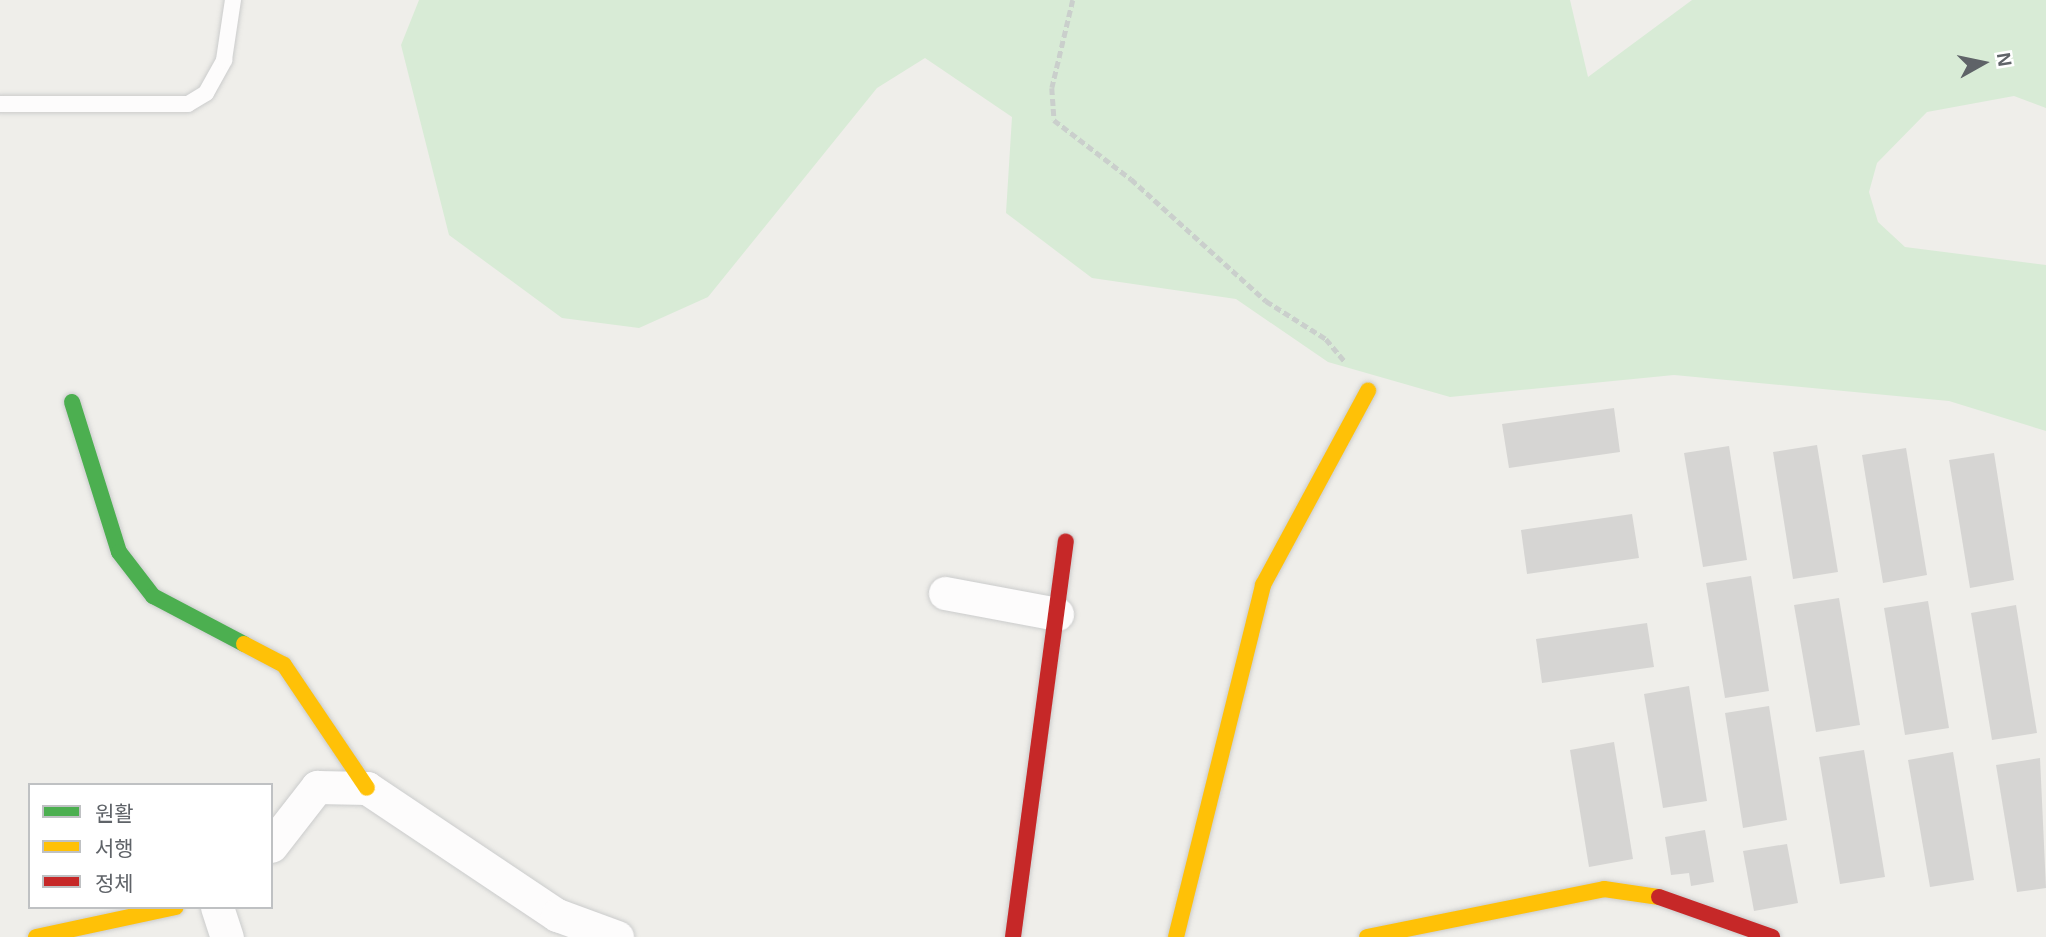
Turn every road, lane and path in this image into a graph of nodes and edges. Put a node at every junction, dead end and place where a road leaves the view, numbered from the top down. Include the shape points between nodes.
1 (233, 0) edge
2 (1073, 0) edge
3 (0, 104) edge
4 (1368, 391) joint
5 (72, 402) dead end
6 (1066, 542) dead end
7 (945, 593) dead end
8 (1057, 614) junction
9 (367, 788) junction
10 (273, 843) edge
11 (167, 909) edge
12 (218, 909) edge
13 (36, 937) edge
14 (227, 937) edge
15 (617, 937) edge
16 (1013, 937) edge
17 (1176, 937) edge
18 (1367, 937) edge
19 (1772, 937) edge

1 - 3 lane via 224,60 206,93 188,104
2 - 4 path via 1052,88 1054,120 1131,178 1266,301 1326,339
4 - 17 street via 1263,585
5 - 9 street via 119,552 153,596 284,665
6 - 8 street
7 - 8 street
8 - 16 street
9 - 10 street via 317,787
9 - 15 street via 557,915
11 - 13 street
12 - 14 street
18 - 19 street via 1604,889 1658,897

